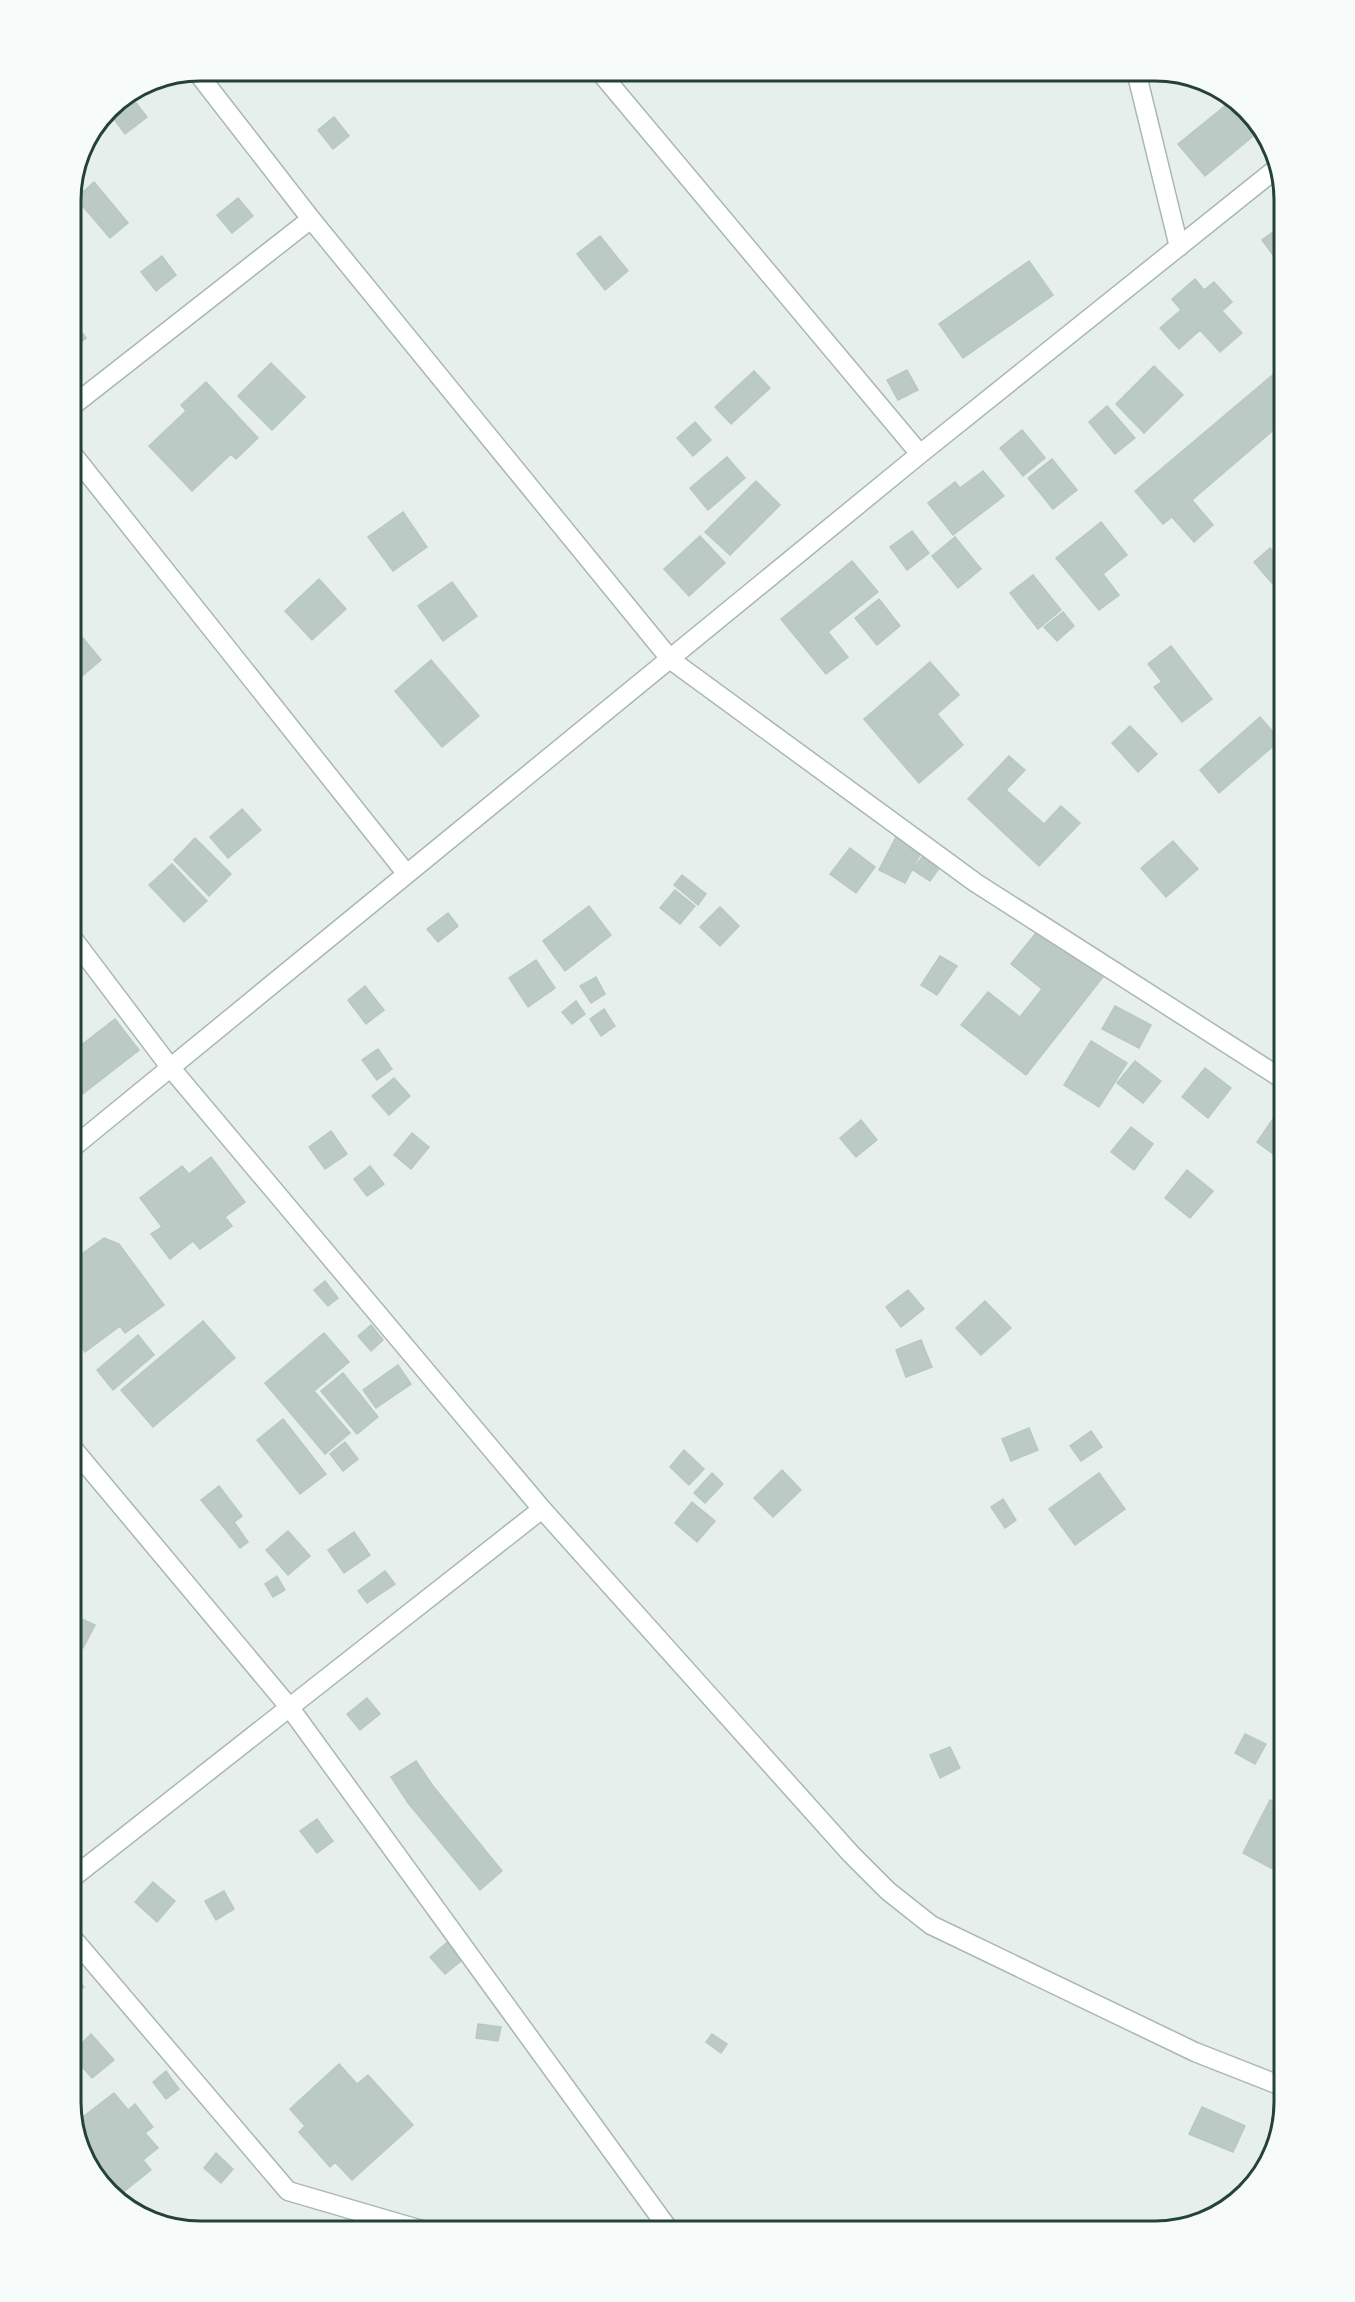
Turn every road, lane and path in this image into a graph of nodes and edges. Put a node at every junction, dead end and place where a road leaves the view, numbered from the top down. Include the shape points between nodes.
1 (204, 81) edge
2 (607, 81) edge
3 (1138, 81) edge
4 (1271, 173) edge
5 (311, 219) junction
6 (1179, 247) junction
7 (81, 399) edge
8 (920, 454) junction
9 (81, 465) edge
10 (670, 660) junction
11 (406, 873) junction
12 (81, 949) edge
13 (170, 1067) junction
14 (1274, 1074) edge
15 (81, 1141) edge
16 (81, 1458) edge
17 (542, 1509) junction
18 (290, 1708) junction
19 (81, 1871) edge
20 (81, 1949) edge
21 (1274, 2083) edge
22 (391, 2221) edge
23 (663, 2221) edge

1 - 5 street
2 - 8 street
3 - 6 street
4 - 6 street
5 - 7 street
5 - 10 street
6 - 8 street
8 - 10 street
9 - 11 street
10 - 11 street
10 - 14 street via 976,883
11 - 13 street
12 - 13 street
13 - 15 street
13 - 17 street
16 - 18 street
17 - 18 street
17 - 21 street via 851,1854 888,1891 931,1925 1195,2052
18 - 19 street
18 - 23 street
20 - 22 street via 288,2191

